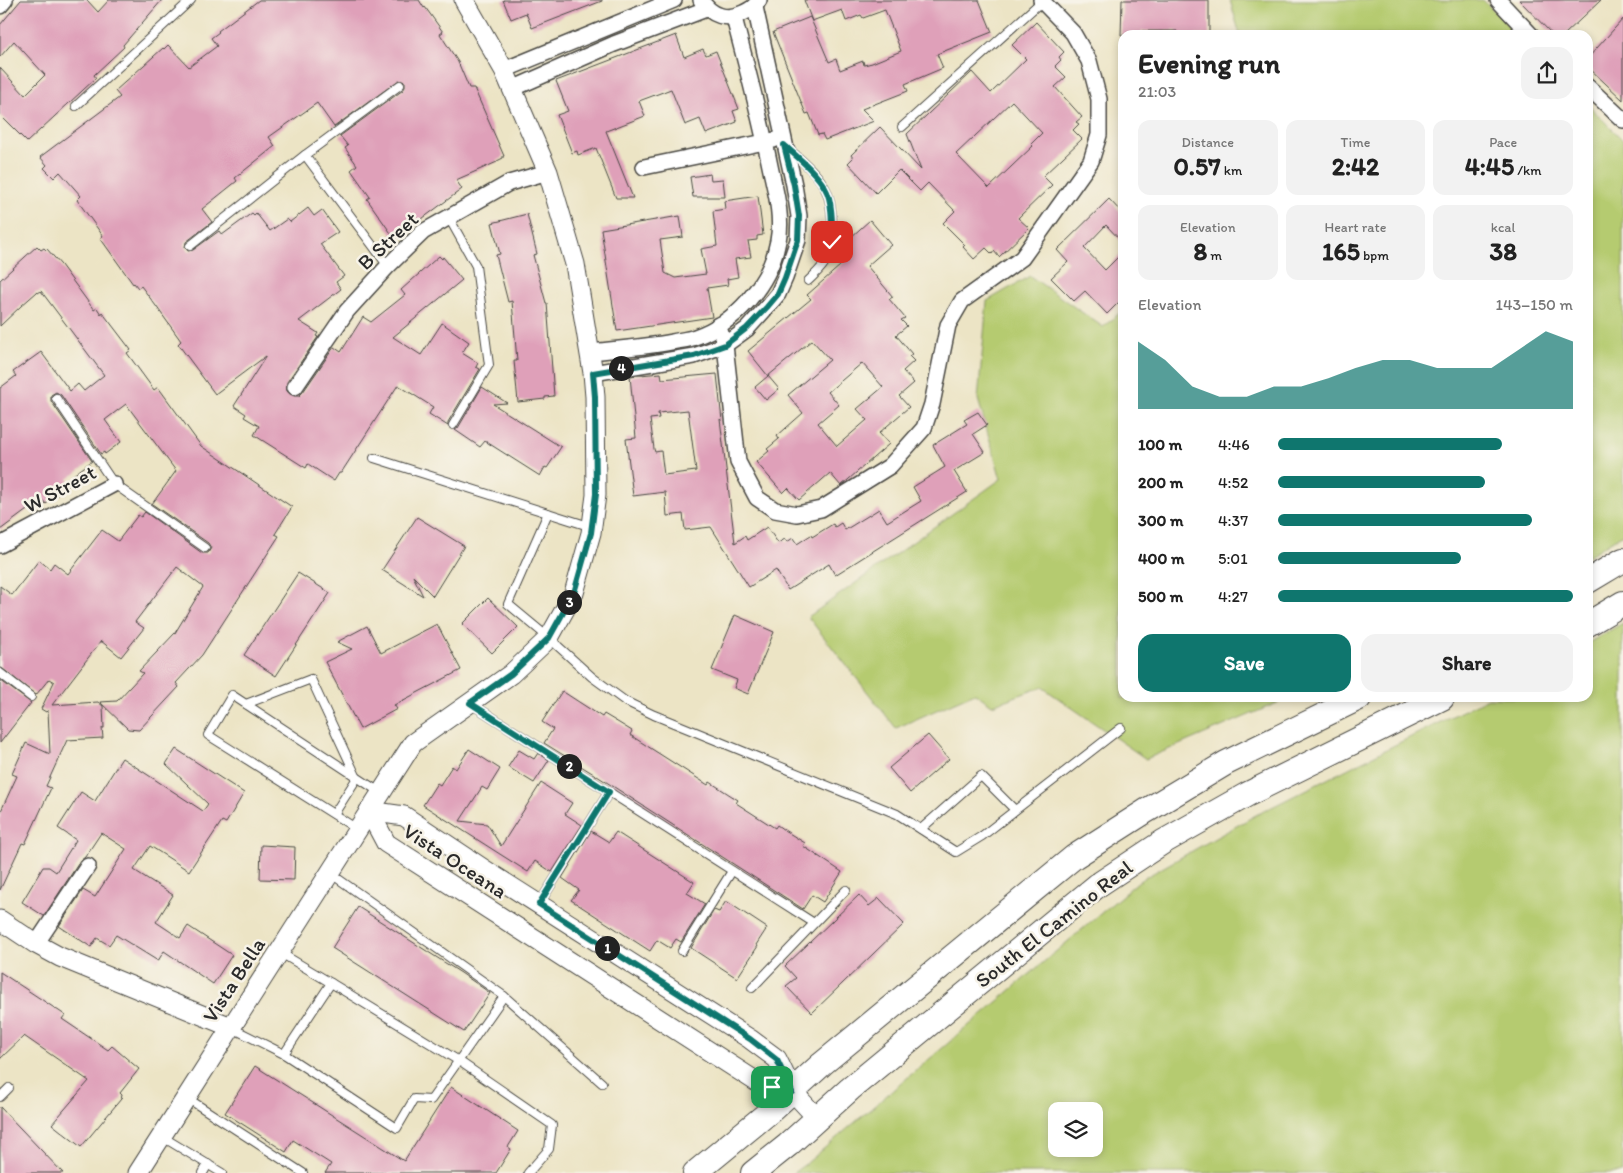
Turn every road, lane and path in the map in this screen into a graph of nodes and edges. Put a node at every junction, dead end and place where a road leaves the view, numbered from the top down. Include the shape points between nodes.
1 (5, 0) edge
2 (191, 0) edge
3 (464, 0) edge
4 (674, 0) edge
5 (1041, 0) edge
6 (1498, 0) edge
7 (704, 4) edge
8 (757, 4) edge
9 (0, 6) edge
10 (734, 18) junction
11 (1526, 30) edge
12 (504, 70) junction
13 (400, 85) dead end
14 (512, 88) junction
15 (1593, 93) edge
16 (76, 106) dead end
17 (1623, 120) edge
18 (902, 126) dead end
19 (784, 141) junction
20 (765, 142) junction
21 (305, 156) junction
22 (644, 167) dead end
23 (548, 172) junction
24 (449, 218) junction
25 (190, 246) dead end
26 (388, 266) junction
27 (808, 281) dead end
28 (718, 325) junction
29 (725, 345) junction
30 (589, 352) junction
31 (593, 373) junction
32 (295, 387) dead end
33 (56, 398) dead end
34 (453, 425) dead end
35 (374, 458) dead end
36 (114, 484) junction
37 (548, 513) junction
38 (592, 527) junction
39 (0, 545) edge
40 (205, 548) dead end
41 (1623, 560) edge
42 (1593, 578) edge
43 (1623, 603) edge
44 (1593, 621) edge
45 (549, 638) junction
46 (0, 672) edge
47 (31, 697) dead end
48 (1351, 702) edge
49 (1434, 702) edge
50 (470, 703) junction
51 (246, 704) junction
52 (1120, 728) dead end
53 (357, 778) junction
54 (609, 792) junction
55 (381, 794) junction
56 (1014, 810) junction
57 (369, 811) junction
58 (334, 814) junction
59 (358, 829) junction
60 (921, 829) junction
61 (88, 866) dead end
62 (732, 871) junction
63 (330, 873) junction
64 (846, 890) dead end
65 (539, 904) junction
66 (0, 920) edge
67 (814, 923) junction
68 (36, 944) junction
69 (682, 951) dead end
70 (278, 952) junction
71 (331, 983) junction
72 (752, 988) dead end
73 (504, 996) junction
74 (231, 1027) junction
75 (284, 1054) junction
76 (459, 1061) junction
77 (602, 1083) dead end
78 (9, 1088) dead end
79 (792, 1092) junction
80 (186, 1097) junction
81 (0, 1098) edge
82 (817, 1118) junction
83 (161, 1136) junction
84 (208, 1164) junction
85 (138, 1173) edge
86 (203, 1173) edge
87 (222, 1173) edge
88 (303, 1173) edge
89 (528, 1173) edge
90 (695, 1173) edge
91 (753, 1173) edge

1 - 9 street
2 - 16 lane
3 - 12 street, Vista Bella
4 - 12 street
5 - 18 lane
5 - 29 street via 1073,33 1089,61 1099,99 1099,135 1094,152 1091,161 1022,258 962,301 948,325 924,428 890,466 820,510 790,513 775,510 757,498 738,462
6 - 11 street
7 - 10 street via 719,16
7 - 14 street
8 - 10 street
8 - 19 street
10 - 20 street
12 - 14 street, Vista Bella
13 - 21 lane
14 - 23 street, Vista Bella
15 - 17 street
19 - 20 street
19 - 27 lane via 826,189 832,216 829,256
19 - 29 street via 799,216 798,240 778,294 747,328
20 - 22 street
20 - 28 street via 780,220 774,258 749,301
21 - 25 lane
21 - 26 lane
23 - 24 street, B Street via 509,183
23 - 30 street, Vista Bella via 576,264
24 - 26 street, B Street via 424,232
24 - 34 lane via 476,266 489,365
26 - 32 street, B Street via 348,310
28 - 29 street
28 - 30 street via 693,338
29 - 31 street via 694,356
30 - 31 street, Vista Bella
31 - 38 street, Vista Bella via 596,494
33 - 36 lane
35 - 37 lane
36 - 39 street, W Street
36 - 40 lane
37 - 38 lane
37 - 45 lane via 508,604
38 - 45 street, Vista Bella via 574,593
41 - 42 main road
43 - 44 main road
45 - 50 street, Vista Bella via 511,674
45 - 60 lane via 592,678 625,701 897,814
46 - 47 lane
48 - 79 main road, South El Camino Real via 1226,764 1074,857
49 - 82 main road, South El Camino Real via 1248,794 1163,842 1098,885
50 - 54 lane
50 - 55 street, Vista Bella via 413,743
51 - 53 lane
51 - 53 lane via 311,678
51 - 58 lane via 232,695 208,735
52 - 56 lane
53 - 55 lane
53 - 58 lane
54 - 62 lane
54 - 65 lane
55 - 57 street, Vista Bella
56 - 60 lane via 956,852
56 - 60 lane via 981,776
57 - 59 street, Vista Bella
57 - 65 street, Vista Oceana via 404,816
57 - 79 street, Vista Oceana via 386,843 757,1082
58 - 59 lane
59 - 63 street, Vista Bella
61 - 68 street
62 - 67 lane
62 - 69 lane
63 - 70 street, Vista Bella
63 - 73 lane
64 - 67 lane
65 - 79 street, Vista Oceana via 763,1049 777,1060
66 - 68 street
67 - 72 lane
68 - 74 street via 60,957
70 - 71 lane
70 - 74 street, Vista Bella
71 - 75 lane
71 - 76 lane
73 - 76 lane
73 - 77 lane
74 - 75 lane
74 - 80 street, Vista Bella
75 - 76 lane via 397,1128 414,1099 431,1100
76 - 89 lane via 552,1126 549,1149
78 - 81 lane
79 - 82 street, Vista Oceana
79 - 90 main road, South El Camino Real
80 - 83 street, Vista Bella
80 - 88 lane
82 - 91 main road, South El Camino Real
83 - 84 lane
83 - 85 street, Vista Bella
84 - 86 lane
84 - 87 lane

